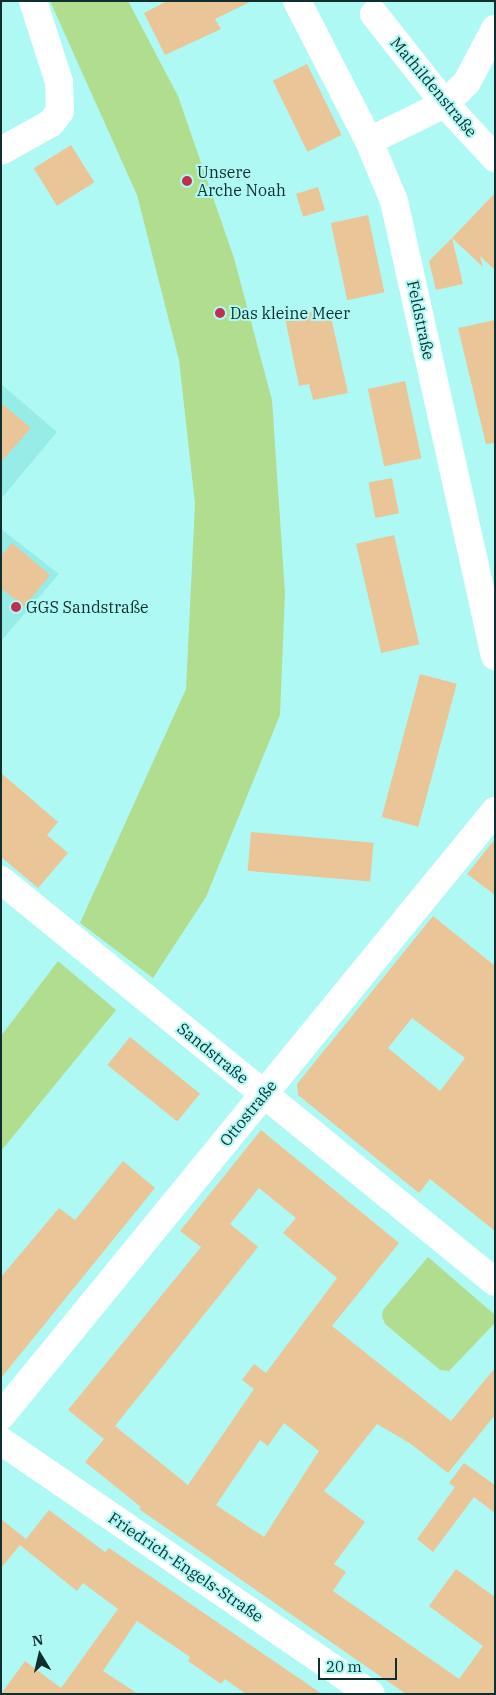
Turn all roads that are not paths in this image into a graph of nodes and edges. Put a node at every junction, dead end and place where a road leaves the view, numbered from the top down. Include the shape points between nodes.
1 (33, 1) edge
2 (297, 1) edge
3 (374, 14) dead end
4 (495, 29) edge
5 (445, 104) junction
6 (369, 141) junction
7 (1, 151) edge
8 (495, 158) edge
9 (495, 656) edge
10 (495, 811) edge
11 (1, 880) edge
12 (264, 1094) junction
13 (495, 1282) edge
14 (1, 1416) edge
15 (1, 1441) edge
16 (371, 1694) edge

1 - 7 street via 60,82 60,111 51,123
2 - 6 street, Feldstraße
3 - 5 street, Mathildenstraße
4 - 5 street via 467,82
5 - 6 street
5 - 8 street, Mathildenstraße
6 - 9 street, Feldstraße via 394,201
10 - 12 street, Ottostraße
11 - 12 street, Sandstraße
12 - 13 street, Sandstraße
12 - 14 street, Ottostraße
15 - 16 street, Friedrich-Engels-Straße

